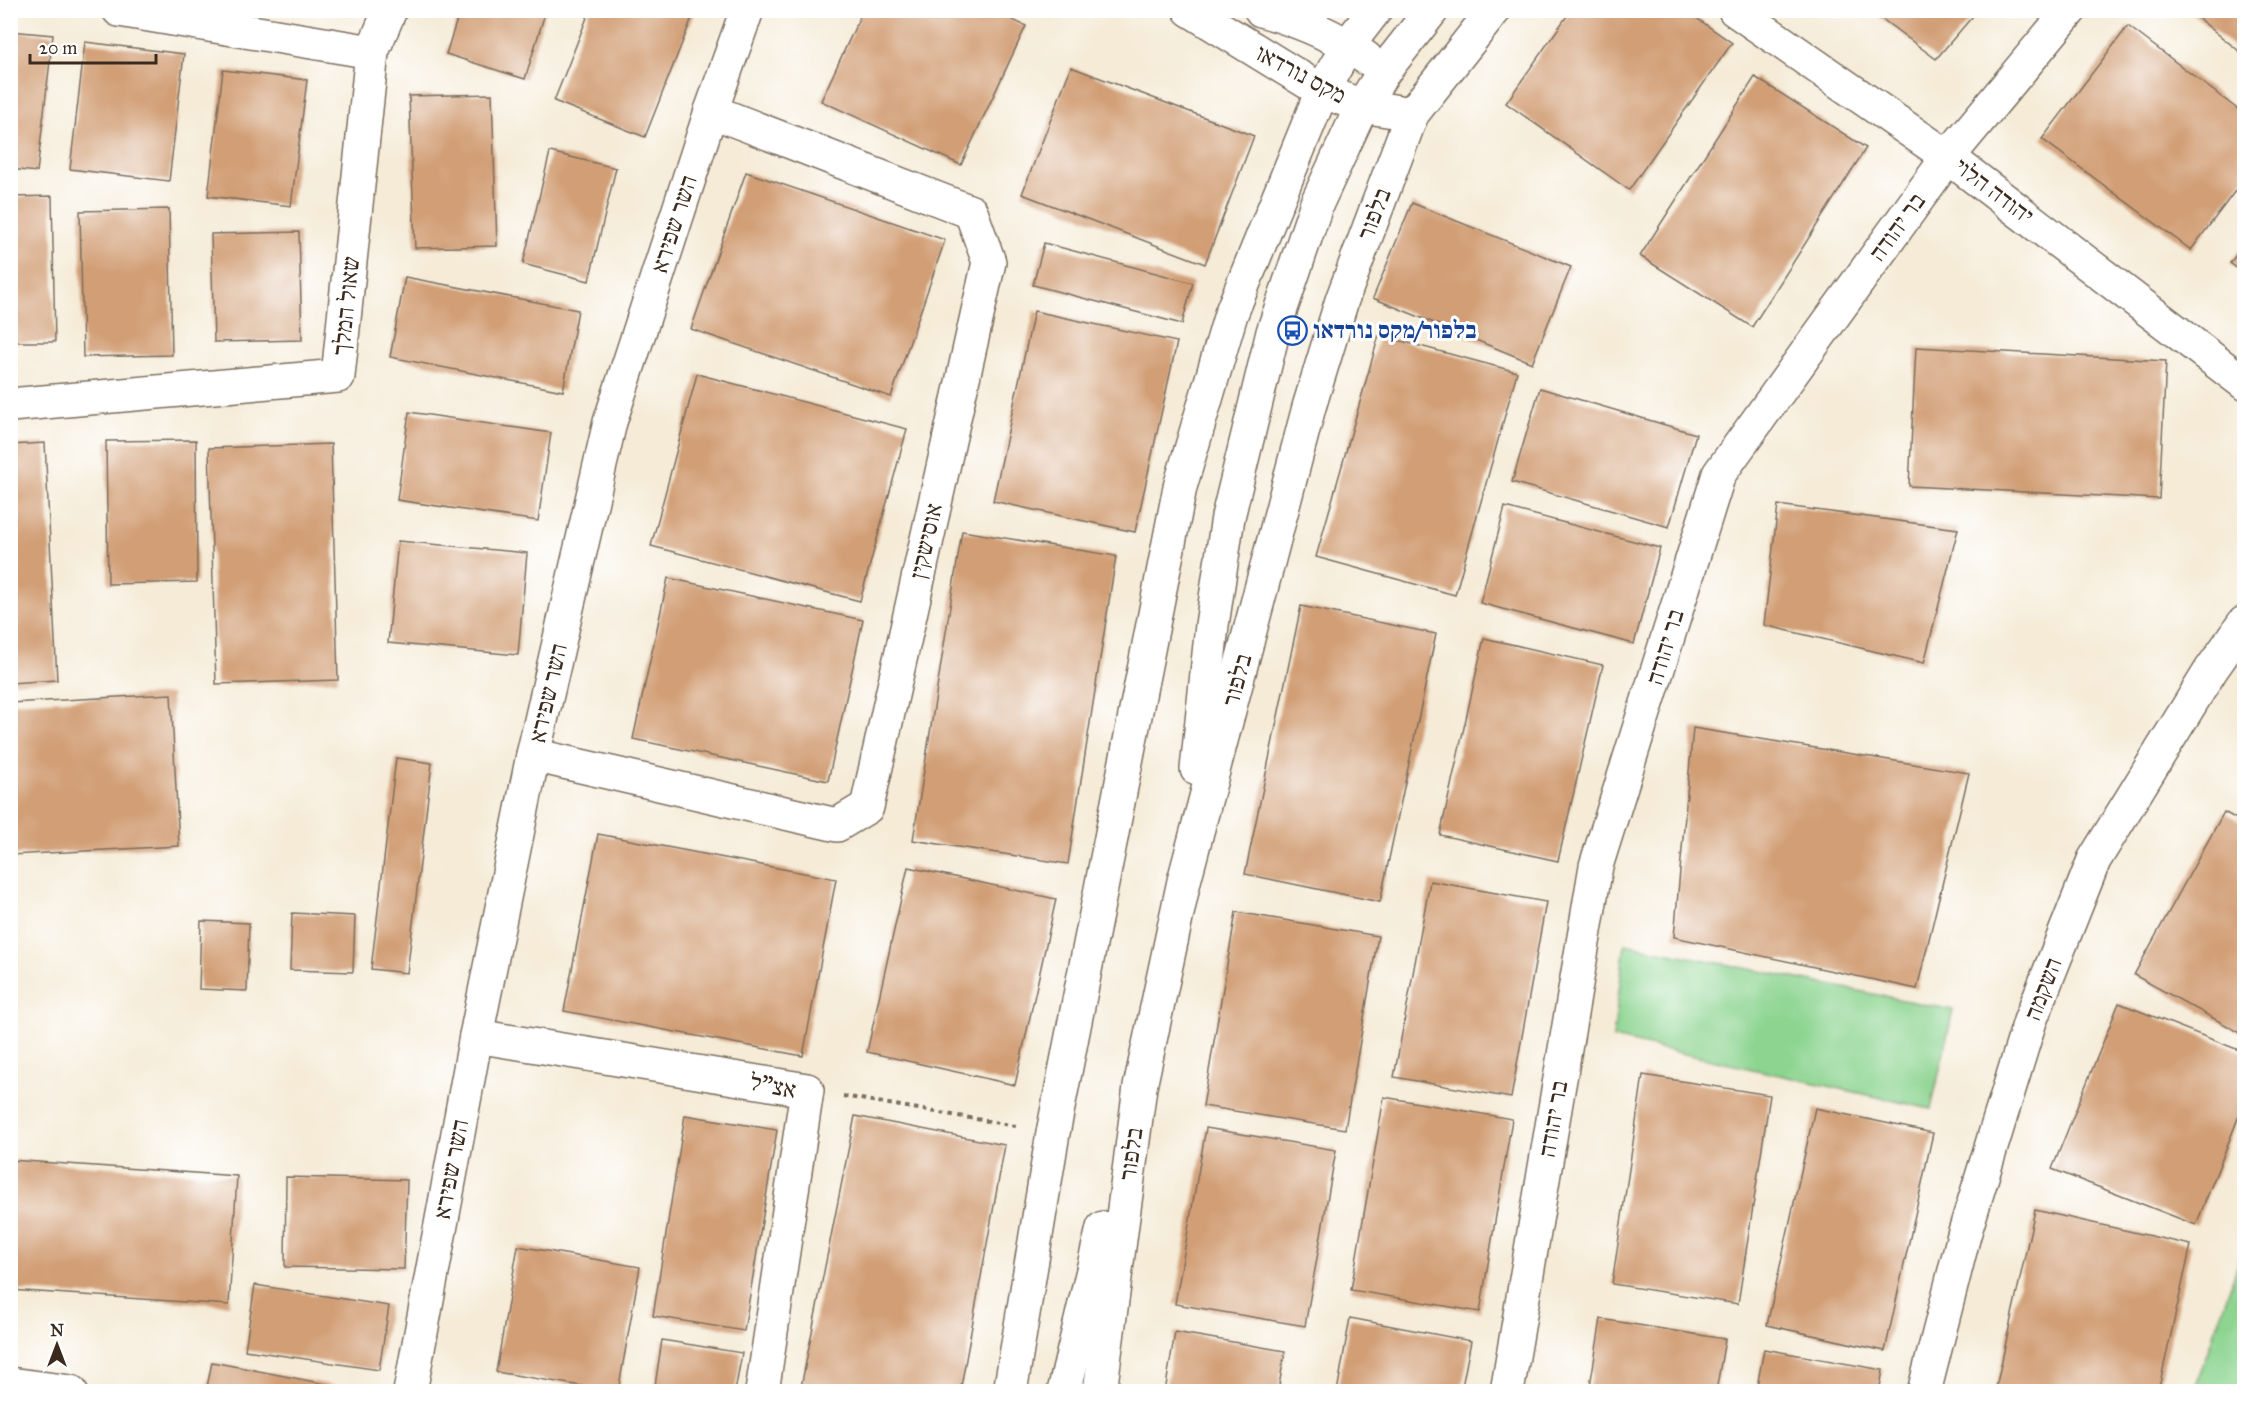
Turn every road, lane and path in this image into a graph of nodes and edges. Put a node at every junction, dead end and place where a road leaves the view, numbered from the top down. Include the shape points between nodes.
1 (119, 10) edge
2 (390, 10) edge
3 (747, 10) edge
4 (1190, 10) edge
5 (1262, 10) edge
6 (1375, 10) edge
7 (1432, 10) edge
8 (1494, 10) edge
9 (1735, 10) edge
10 (2070, 10) edge
11 (1348, 45) junction
12 (372, 52) junction
13 (1384, 71) junction
14 (1322, 91) junction
15 (1362, 105) junction
16 (711, 111) junction
17 (1412, 114) junction
18 (1948, 157) junction
19 (1317, 203) junction
20 (1232, 314) junction
21 (2244, 383) edge
22 (10, 405) edge
23 (2244, 623) edge
24 (533, 755) junction
25 (1184, 881) junction
26 (476, 1036) junction
27 (1140, 1087) junction
28 (807, 1090) junction
29 (1053, 1133) junction
30 (10, 1384) edge
31 (71, 1392) edge
32 (410, 1392) edge
33 (762, 1392) edge
34 (1010, 1392) edge
35 (1064, 1392) edge
36 (1100, 1392) edge
37 (1507, 1392) edge
38 (1924, 1392) edge

1 - 12 street
2 - 12 street
3 - 16 street, השר שפירא
4 - 14 street, מקס נורדאו
5 - 11 street, מקס נורדאו
6 - 11 street
7 - 13 street
8 - 17 street, בלפור
9 - 18 street, יהודה הלוי
10 - 18 street, בר יהודה
11 - 13 street, מקס נורדאו
11 - 14 street
12 - 22 street, שאול המלך via 338,376
13 - 15 street
13 - 17 street, מקס נורדאו
14 - 15 street, מקס נורדאו
14 - 20 street
15 - 17 street, מקס נורדאו
15 - 19 street
16 - 24 street, השר שפירא via 610,422
16 - 24 street, אוסישקין via 971,212 989,262 867,807 837,825
17 - 25 street, בלפור via 1342,300 1309,407
18 - 21 street, יהודה הלוי
18 - 37 street, בר יהודה via 1719,474 1596,866
19 - 20 street
19 - 25 street via 1273,332 1228,517
20 - 29 street via 1180,487
23 - 38 street, השקמה via 2094,860 2030,1021 1964,1235
24 - 26 street, השר שפירא
25 - 27 street, בלפור
26 - 28 street, אצ"ל
26 - 32 street, השר שפירא
27 - 35 street
27 - 36 street, בלפור
28 - 29 path
28 - 33 street, אצ"ל
29 - 34 street
30 - 31 street

